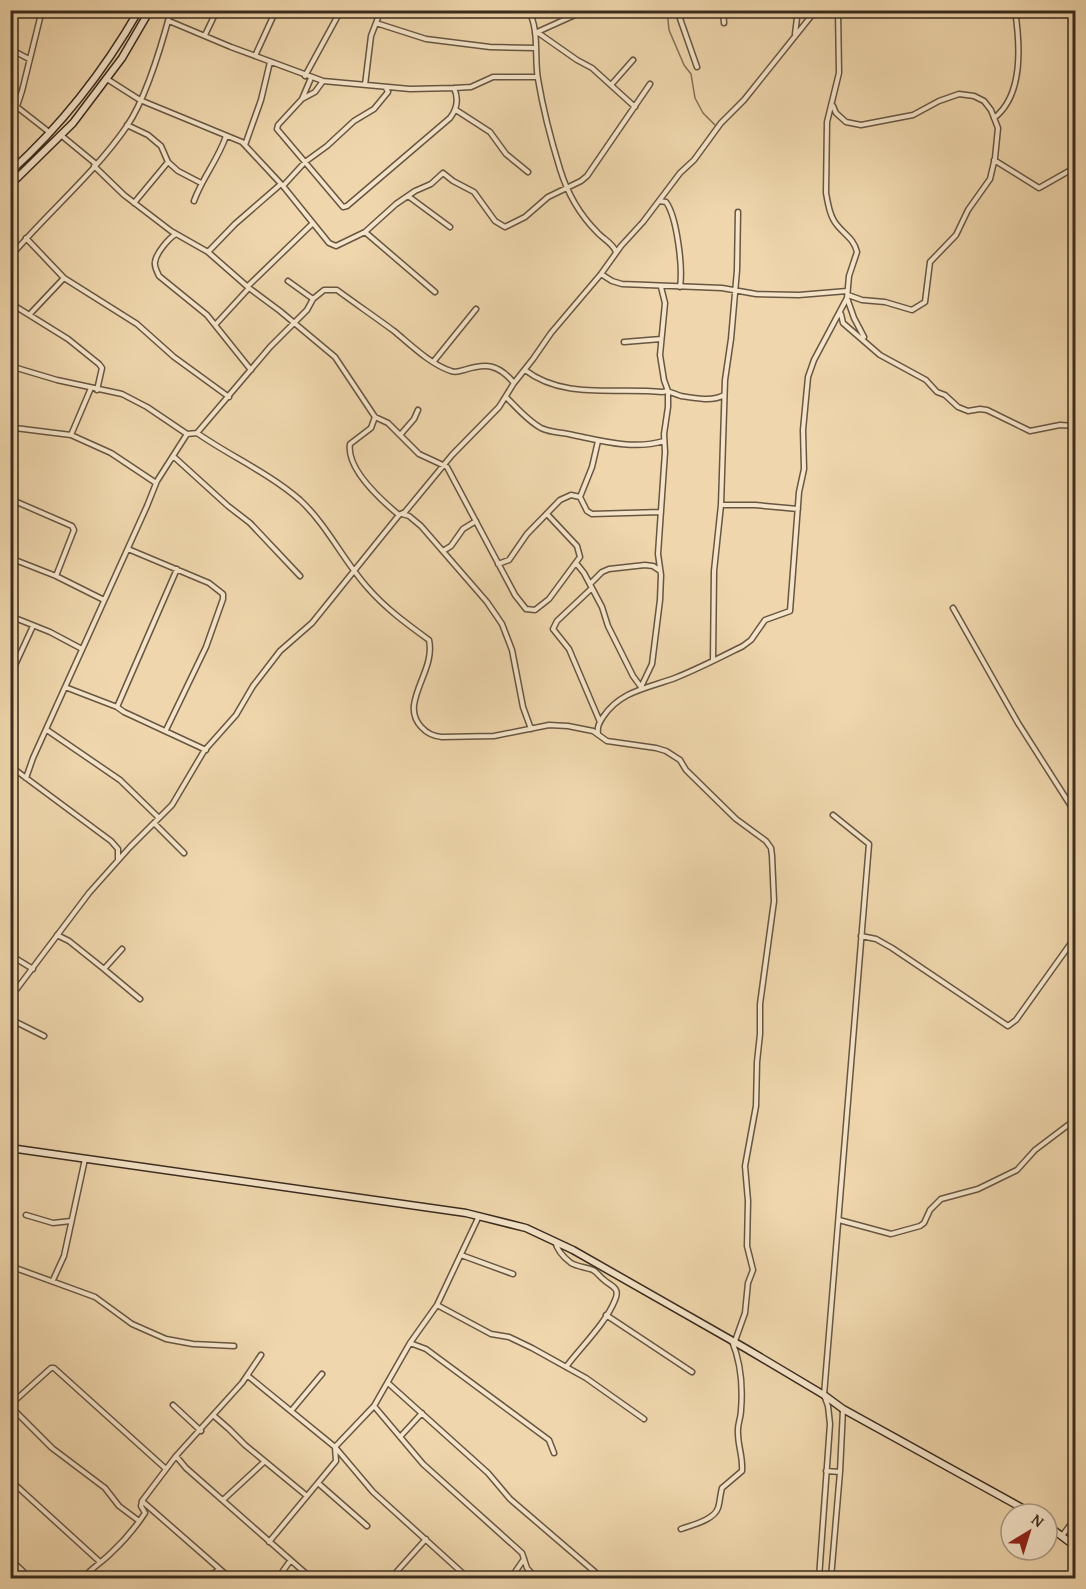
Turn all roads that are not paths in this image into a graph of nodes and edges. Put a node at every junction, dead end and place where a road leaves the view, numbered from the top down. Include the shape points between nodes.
1 (42, 10) edge
2 (139, 10) edge
3 (150, 10) edge
4 (171, 10) edge
5 (218, 10) edge
6 (276, 10) edge
7 (340, 10) edge
8 (373, 10) edge
9 (528, 10) edge
10 (586, 10) edge
11 (677, 10) edge
12 (723, 10) edge
13 (798, 10) edge
14 (816, 10) edge
15 (838, 10) edge
16 (1014, 10) edge
17 (380, 12) edge
18 (169, 21) junction
19 (376, 23) junction
20 (724, 23) dead end
21 (536, 32) junction
22 (795, 34) junction
23 (205, 35) junction
24 (535, 48) junction
25 (10, 49) edge
26 (255, 56) junction
27 (29, 59) junction
28 (633, 60) dead end
29 (270, 62) junction
30 (697, 67) dead end
31 (305, 76) junction
32 (537, 77) junction
33 (311, 78) junction
34 (107, 79) junction
35 (323, 81) junction
36 (365, 84) junction
37 (650, 84) dead end
38 (611, 85) junction
39 (385, 87) junction
40 (454, 88) junction
41 (302, 99) junction
42 (140, 100) junction
43 (833, 105) junction
44 (16, 107) junction
45 (635, 107) junction
46 (456, 110) junction
47 (994, 118) junction
48 (127, 126) junction
49 (10, 127) edge
50 (50, 133) junction
51 (62, 136) junction
52 (226, 136) junction
53 (245, 145) junction
54 (994, 160) junction
55 (168, 162) junction
56 (304, 162) junction
57 (95, 165) junction
58 (1076, 166) edge
59 (10, 172) edge
60 (528, 172) dead end
61 (201, 183) junction
62 (10, 185) edge
63 (282, 185) junction
64 (567, 188) junction
65 (408, 196) junction
66 (194, 201) dead end
67 (659, 201) junction
68 (134, 202) junction
69 (738, 212) dead end
70 (313, 223) junction
71 (450, 227) dead end
72 (171, 231) junction
73 (365, 232) junction
74 (176, 234) junction
75 (171, 237) junction
76 (26, 238) junction
77 (621, 246) junction
78 (614, 247) junction
79 (208, 252) junction
80 (616, 253) junction
81 (10, 257) edge
82 (601, 274) junction
83 (64, 278) junction
84 (288, 281) dead end
85 (249, 287) junction
86 (662, 287) junction
87 (680, 287) junction
88 (734, 291) junction
89 (435, 292) dead end
90 (847, 295) junction
91 (313, 298) junction
92 (10, 303) edge
93 (476, 309) dead end
94 (840, 313) junction
95 (30, 314) junction
96 (293, 322) junction
97 (843, 323) junction
98 (216, 324) junction
99 (834, 325) junction
100 (662, 339) junction
101 (865, 341) junction
102 (624, 342) dead end
103 (434, 361) junction
104 (10, 366) edge
105 (251, 370) junction
106 (525, 370) junction
107 (514, 383) junction
108 (91, 388) junction
109 (97, 390) junction
110 (665, 392) junction
111 (724, 394) junction
112 (229, 397) junction
113 (506, 398) junction
114 (418, 410) dead end
115 (375, 417) junction
116 (1076, 426) edge
117 (15, 428) dead end
118 (197, 433) junction
119 (187, 434) junction
120 (401, 434) junction
121 (71, 435) junction
122 (598, 441) junction
123 (664, 441) junction
124 (173, 456) junction
125 (444, 465) junction
126 (156, 483) junction
127 (580, 497) junction
128 (10, 499) edge
129 (721, 505) junction
130 (798, 509) junction
131 (662, 512) junction
132 (547, 514) junction
133 (400, 515) junction
134 (476, 521) junction
135 (128, 549) junction
136 (443, 551) junction
137 (10, 558) edge
138 (659, 562) junction
139 (576, 563) junction
140 (498, 564) junction
141 (653, 566) junction
142 (177, 569) junction
143 (659, 570) junction
144 (355, 571) junction
145 (56, 576) junction
146 (300, 576) dead end
147 (591, 586) junction
148 (104, 600) junction
149 (953, 608) dead end
150 (10, 616) edge
151 (33, 626) junction
152 (82, 649) junction
153 (713, 660) junction
154 (10, 676) edge
155 (65, 687) junction
156 (641, 687) junction
157 (117, 707) junction
158 (600, 722) junction
159 (531, 729) junction
160 (47, 730) junction
161 (166, 730) junction
162 (595, 730) junction
163 (206, 750) junction
164 (10, 766) edge
165 (26, 778) junction
166 (1076, 814) edge
167 (833, 815) dead end
168 (159, 818) junction
169 (154, 824) junction
170 (184, 853) dead end
171 (118, 860) junction
172 (57, 935) junction
173 (861, 936) junction
174 (1076, 936) edge
175 (122, 949) dead end
176 (10, 955) edge
177 (33, 969) junction
178 (104, 969) junction
179 (10, 998) edge
180 (140, 999) dead end
181 (10, 1019) edge
182 (44, 1036) dead end
183 (1076, 1119) edge
184 (10, 1148) edge
185 (85, 1158) junction
186 (26, 1215) dead end
187 (480, 1216) junction
188 (839, 1220) junction
189 (70, 1221) junction
190 (555, 1241) junction
191 (461, 1255) junction
192 (10, 1266) edge
193 (513, 1274) dead end
194 (53, 1281) junction
195 (437, 1305) junction
196 (606, 1315) junction
197 (733, 1341) junction
198 (410, 1343) junction
199 (234, 1346) dead end
200 (745, 1348) junction
201 (261, 1355) dead end
202 (738, 1357) junction
203 (566, 1367) junction
204 (692, 1372) dead end
205 (322, 1374) dead end
206 (248, 1376) junction
207 (388, 1383) junction
208 (824, 1395) junction
209 (10, 1405) edge
210 (173, 1405) dead end
211 (374, 1406) junction
212 (843, 1409) junction
213 (291, 1412) junction
214 (422, 1413) junction
215 (213, 1415) junction
216 (644, 1419) dead end
217 (201, 1431) junction
218 (400, 1437) junction
219 (335, 1447) junction
220 (554, 1453) dead end
221 (176, 1456) junction
222 (264, 1462) junction
223 (166, 1469) junction
224 (826, 1471) junction
225 (840, 1472) junction
226 (10, 1480) edge
227 (318, 1483) junction
228 (307, 1496) junction
229 (223, 1500) junction
230 (142, 1501) junction
231 (1011, 1502) edge
232 (1076, 1517) edge
233 (139, 1521) junction
234 (367, 1526) dead end
235 (681, 1529) dead end
236 (1059, 1534) edge
237 (1062, 1536) junction
238 (426, 1539) junction
239 (269, 1542) junction
240 (1076, 1547) edge
241 (525, 1558) junction
242 (10, 1559) edge
243 (290, 1561) junction
244 (100, 1562) junction
245 (218, 1570) junction
246 (30, 1578) edge
247 (83, 1578) edge
248 (208, 1578) edge
249 (230, 1578) edge
250 (278, 1578) edge
251 (311, 1578) edge
252 (391, 1578) edge
253 (468, 1578) edge
254 (511, 1578) edge
255 (536, 1578) edge
256 (602, 1578) edge
257 (819, 1578) edge
258 (831, 1578) edge

1 - 27 street
2 - 50 main road via 82,96
3 - 34 main road
4 - 18 street
5 - 23 street
6 - 26 street
7 - 31 street
8 - 17 street
9 - 21 street
10 - 21 street
11 - 30 street
12 - 20 street
13 - 22 street
14 - 22 street
15 - 43 street via 839,73
16 - 47 street via 1018,67 1010,96
17 - 19 street
18 - 23 street
18 - 42 street
19 - 24 street via 426,39
19 - 36 street
21 - 24 street
21 - 38 street
22 - 67 street
23 - 26 street
24 - 32 street
25 - 27 street
26 - 29 street
27 - 44 street
28 - 38 street
29 - 31 street
29 - 53 street
31 - 33 street
32 - 40 street via 493,77 471,87
32 - 64 street
33 - 35 street
33 - 41 street
34 - 42 street
34 - 51 main road
35 - 36 street
35 - 41 street via 315,92
36 - 39 street
37 - 45 street
38 - 45 street
39 - 40 street
39 - 56 street via 387,96 374,109
40 - 46 street
41 - 56 street via 277,129
42 - 48 street
42 - 52 street
43 - 47 street via 841,119 861,125 913,115 939,101 967,94 984,101
43 - 90 street via 827,122 826,193 836,224 857,249
44 - 49 street
44 - 50 street
45 - 64 street via 587,176
46 - 56 street via 439,129 347,206 339,203
46 - 60 street via 490,132 506,154
47 - 54 street via 998,128
48 - 55 street via 161,146
48 - 57 street
50 - 59 main road
51 - 57 street
51 - 62 main road
52 - 53 street
52 - 61 street
53 - 63 street
54 - 58 street via 1039,188
54 - 90 street via 987,185 956,235 930,262 923,304 912,310
55 - 61 street
55 - 68 street
56 - 63 street
57 - 68 street via 109,183
57 - 76 street
61 - 66 street
63 - 70 street
63 - 79 street
64 - 65 street via 506,227 495,221 474,192 445,173
64 - 78 street via 585,219
65 - 71 street
65 - 73 street
67 - 77 street
67 - 87 street via 666,202 672,211 681,264
68 - 72 street
69 - 88 street
70 - 73 street via 336,246
70 - 85 street
72 - 74 street
72 - 75 street
73 - 89 street
74 - 75 street
74 - 79 street
75 - 98 street via 156,257 156,271
76 - 81 street
76 - 83 street
77 - 78 street
77 - 80 street
78 - 80 street
79 - 85 street
80 - 82 street
82 - 86 street via 622,284
82 - 106 street
83 - 95 street
83 - 112 street via 136,324
84 - 91 street
85 - 96 street
85 - 98 street
86 - 87 street
86 - 100 street
87 - 88 street
88 - 90 street
88 - 111 street
90 - 94 street
90 - 101 street
91 - 96 street via 307,310
91 - 103 street via 324,290 337,290
92 - 95 street
93 - 103 street
94 - 97 street
94 - 99 street
95 - 109 street via 101,366
96 - 105 street
96 - 115 street via 335,357
97 - 99 street
97 - 101 street
98 - 105 street
99 - 130 street via 808,377
100 - 102 street
100 - 110 street
101 - 116 street via 880,355 926,380 963,410 987,410 1030,431
103 - 107 street via 455,372 491,366
104 - 108 street
105 - 112 street
106 - 107 street
106 - 110 street via 564,389
107 - 113 street
108 - 109 street
108 - 121 street
109 - 119 street via 134,400
110 - 111 street via 708,398
110 - 123 street
111 - 129 street
112 - 118 street
113 - 122 street via 541,428
113 - 125 street
114 - 120 street
115 - 120 street
115 - 133 street via 371,428 350,444 350,452 374,493
117 - 121 street
118 - 119 street
118 - 144 street via 301,501
119 - 124 street
120 - 125 street via 419,454
121 - 126 street via 111,453
122 - 123 street via 640,445
122 - 127 street
123 - 131 street
124 - 126 street
124 - 146 street via 250,523
125 - 133 street
125 - 134 street
126 - 135 street
127 - 131 street via 592,514
127 - 132 street via 568,495
128 - 145 street via 72,526 74,530
129 - 130 street
129 - 153 street via 714,571
130 - 153 street via 790,611 765,620 751,640
131 - 138 street
132 - 139 street via 576,546 580,558
132 - 140 street via 509,560
133 - 136 street via 414,519
133 - 144 street
134 - 136 street
134 - 140 street
135 - 142 street
135 - 148 street
136 - 159 street via 502,624
137 - 145 street
138 - 141 street
138 - 143 street
139 - 140 street via 536,610 526,609
139 - 147 street
141 - 143 street
141 - 147 street via 606,570
142 - 157 street
142 - 161 street via 209,583 220,591 223,599 206,647
143 - 156 street via 660,600 652,664
144 - 159 street via 403,622 429,640 414,704 416,719 426,732 434,736 482,736
144 - 163 street via 308,628 280,651 236,715
145 - 148 street
147 - 156 street
147 - 158 street via 556,621 553,629 568,649
148 - 152 street
149 - 166 street via 1018,723
150 - 151 street
151 - 152 street
151 - 154 street
152 - 155 street
153 - 156 street via 675,678
155 - 157 street
155 - 160 street
156 - 158 street via 611,706
157 - 161 street
158 - 162 street
159 - 162 street via 549,725
160 - 165 street
160 - 168 street via 120,780
161 - 163 street
162 - 197 street via 607,741 656,748 680,760 736,819 771,848 774,901 760,1004 756,1106 745,1166 747,1246 753,1270 745,1313
163 - 168 street via 172,805
164 - 165 street
165 - 171 street via 111,841 118,849
167 - 173 street via 869,844
168 - 169 street
169 - 170 street
169 - 171 street
171 - 172 street
172 - 177 street
172 - 178 street
173 - 174 street via 892,948 1008,1026
173 - 188 street
175 - 178 street
176 - 177 street
177 - 179 street
178 - 180 street
181 - 182 street
183 - 188 street via 1035,1150 1017,1170 978,1189 941,1199 920,1226 891,1234
184 - 185 main road
185 - 187 main road
185 - 189 street
186 - 189 street via 53,1223
187 - 190 main road via 526,1228
187 - 191 street
188 - 208 street
189 - 194 street via 64,1256
190 - 196 street via 566,1258 593,1270 615,1287 616,1298
190 - 197 main road
191 - 193 street
191 - 195 street
192 - 194 street
194 - 199 street via 94,1297 132,1324 166,1339
195 - 198 street
195 - 203 street
196 - 203 street
196 - 204 street
197 - 200 main road
197 - 202 street
198 - 207 street
198 - 220 street via 426,1349 549,1440
200 - 202 street
200 - 208 main road
201 - 206 street
202 - 235 street via 741,1409 737,1432 742,1471 722,1488 719,1507 711,1517
203 - 216 street
205 - 213 street
206 - 213 street
206 - 215 street
207 - 211 street
207 - 214 street
208 - 212 main road
208 - 224 street via 830,1424
209 - 223 street via 54,1368
209 - 233 street via 52,1448 105,1488 119,1506
210 - 217 street
211 - 218 street
211 - 219 street
212 - 225 street
212 - 231 main road
213 - 219 street
214 - 218 street
214 - 256 street via 489,1473 510,1499
215 - 217 street
215 - 222 street
217 - 221 street
218 - 241 street via 423,1464
219 - 227 street via 336,1461
219 - 238 street via 373,1492
221 - 223 street
221 - 229 street
222 - 228 street
222 - 229 street
223 - 230 street
224 - 225 street
224 - 257 street
225 - 258 street
226 - 244 street
227 - 228 street
227 - 234 street
228 - 239 street
229 - 239 street
230 - 233 street via 145,1513
230 - 245 street
232 - 237 street
233 - 244 street
236 - 237 main road
237 - 240 main road
238 - 252 street
238 - 253 street
239 - 243 street
241 - 254 street
241 - 255 street via 526,1568
242 - 246 street
243 - 250 street
243 - 251 street
244 - 247 street
245 - 248 street
245 - 249 street

